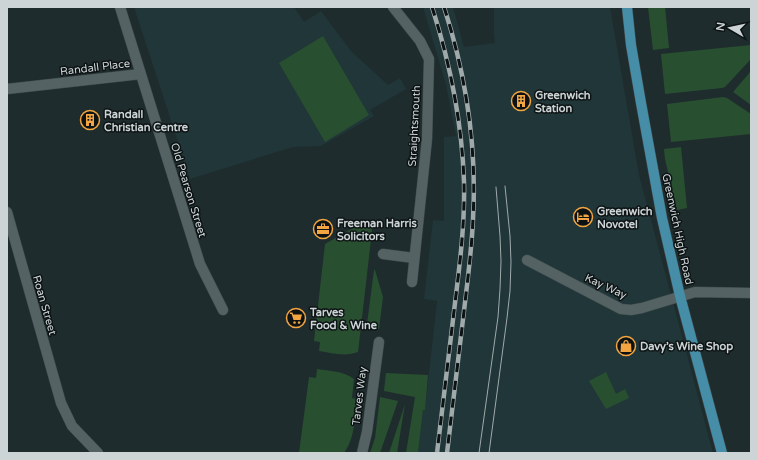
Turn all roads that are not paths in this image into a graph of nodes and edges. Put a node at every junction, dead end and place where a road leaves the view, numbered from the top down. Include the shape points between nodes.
1 (120, 7) edge
2 (393, 7) edge
3 (627, 7) edge
4 (141, 74) junction
5 (7, 89) edge
6 (7, 212) edge
7 (383, 254) dead end
8 (414, 258) junction
9 (527, 260) dead end
10 (412, 282) dead end
11 (751, 293) edge
12 (680, 296) junction
13 (223, 310) dead end
14 (379, 342) dead end
15 (98, 453) edge
16 (362, 453) edge
17 (722, 453) edge

1 - 4 street, Randall Place
2 - 8 street, Straightsmouth via 420,41 429,59 427,139
3 - 12 main road, Greenwich High Road via 651,161
4 - 5 street, Randall Place
4 - 13 street, Old Pearson Street via 200,264
6 - 15 street, Roan Street via 61,404 72,426
7 - 8 street
8 - 10 street, Straightsmouth
9 - 12 street, Kay Way via 621,309 642,308
11 - 12 street, Kay Way via 695,292
12 - 17 main road, Greenwich High Road
14 - 16 street, Tarves Way

